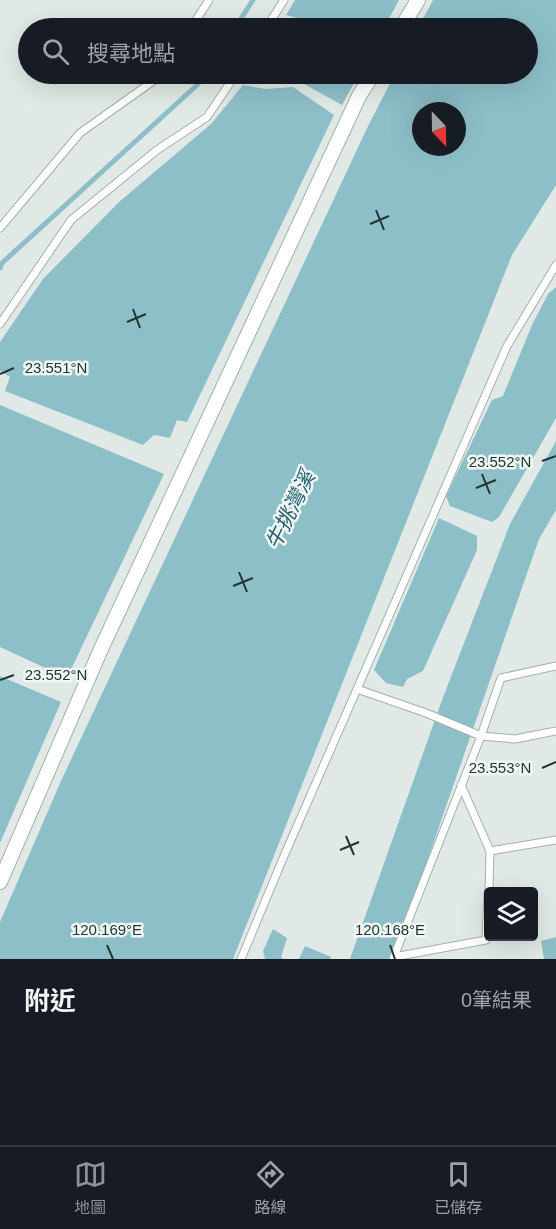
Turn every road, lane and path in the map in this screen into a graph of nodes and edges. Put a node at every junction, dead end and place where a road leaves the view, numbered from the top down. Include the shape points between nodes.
1 (208, 0) edge
2 (284, 0) edge
3 (418, 0) edge
4 (197, 18) edge
5 (272, 18) edge
6 (407, 18) edge
7 (149, 84) edge
8 (229, 84) edge
9 (367, 84) edge
10 (0, 228) edge
11 (556, 265) edge
12 (0, 324) edge
13 (556, 666) edge
14 (357, 689) junction
15 (556, 731) edge
16 (481, 736) junction
17 (461, 785) junction
18 (556, 840) edge
19 (490, 851) junction
20 (0, 882) edge
21 (489, 887) edge
22 (484, 940) edge
23 (394, 958) edge
24 (241, 959) edge

1 - 4 lane
2 - 5 lane
3 - 6 street
7 - 10 lane via 80,133
8 - 12 lane via 207,117 157,150 71,220
9 - 20 street via 106,638
11 - 14 lane via 507,346
13 - 16 lane via 501,678
14 - 16 lane
14 - 24 lane
15 - 16 lane via 515,739
16 - 17 lane
17 - 19 lane
17 - 23 lane
18 - 19 lane
19 - 21 lane
22 - 23 lane

